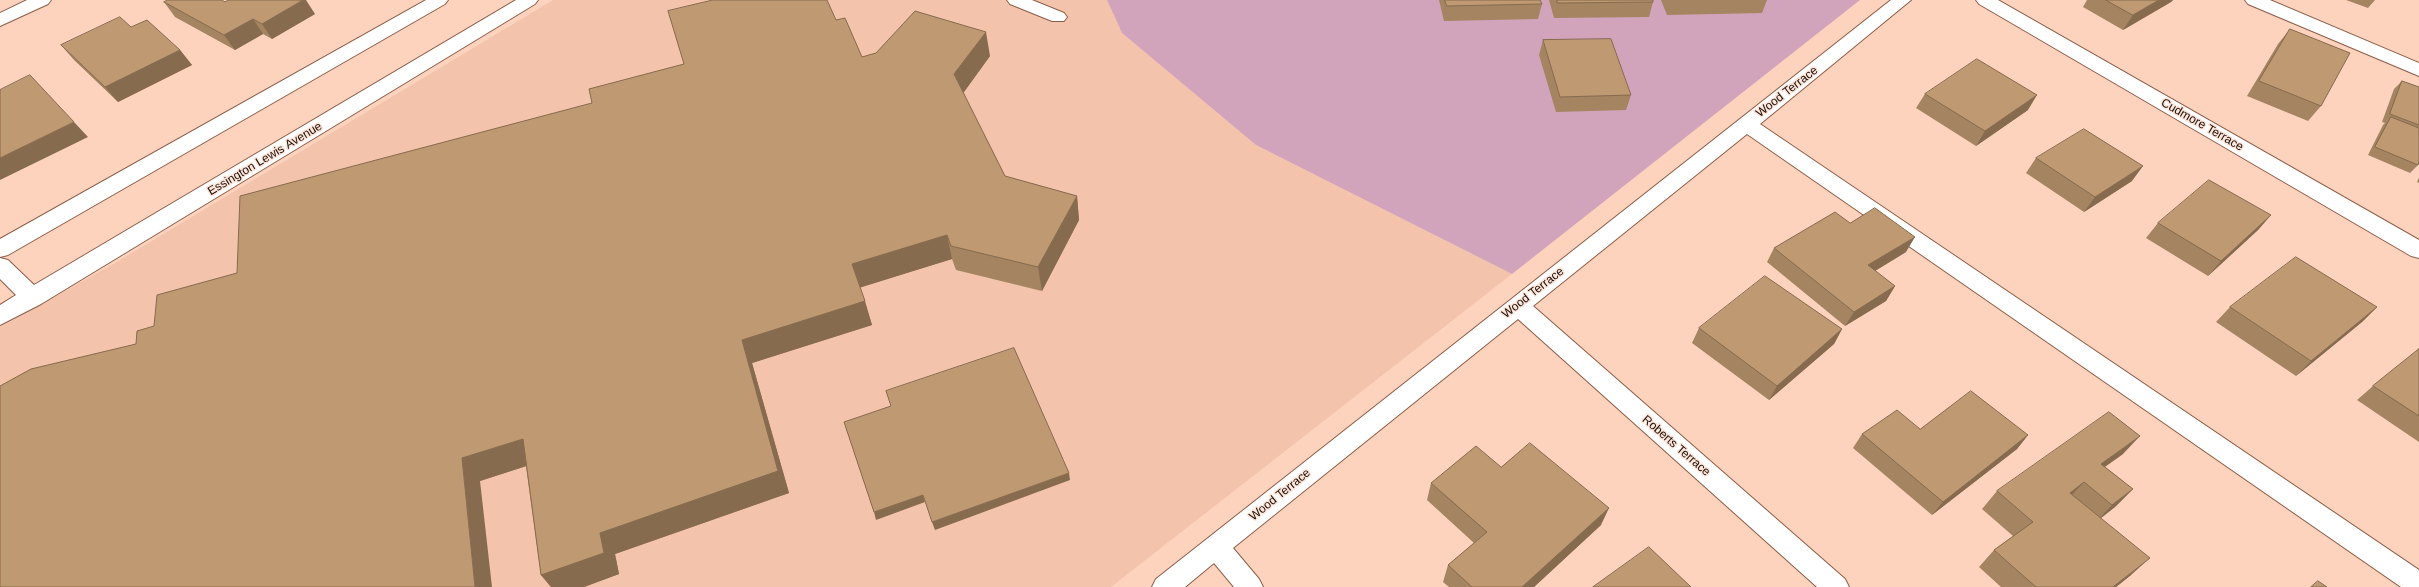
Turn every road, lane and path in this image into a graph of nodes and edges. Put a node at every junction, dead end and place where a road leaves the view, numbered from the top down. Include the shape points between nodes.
1 (42, 0) edge
2 (439, 0) edge
3 (528, 0) edge
4 (1016, 0) edge
5 (1902, 0) edge
6 (1985, 0) edge
7 (2254, 0) edge
8 (1058, 17) dead end
9 (0, 20) edge
10 (2419, 70) edge
11 (1746, 124) junction
12 (0, 250) edge
13 (2419, 250) edge
14 (0, 266) edge
15 (33, 298) junction
16 (1517, 305) junction
17 (0, 316) edge
18 (1216, 546) junction
19 (2419, 584) edge
20 (1165, 587) edge
21 (1250, 587) edge
22 (1836, 587) edge

1 - 9 street
2 - 12 street
3 - 15 street, Essington Lewis Avenue
4 - 8 street
5 - 11 street, Wood Terrace
6 - 13 street, Cudmore Terrace
7 - 10 street
11 - 16 street, Wood Terrace
11 - 19 street
14 - 15 street
15 - 17 street, Essington Lewis Avenue
16 - 18 street, Wood Terrace
16 - 22 street, Roberts Terrace
18 - 20 street, Wood Terrace
18 - 21 street

